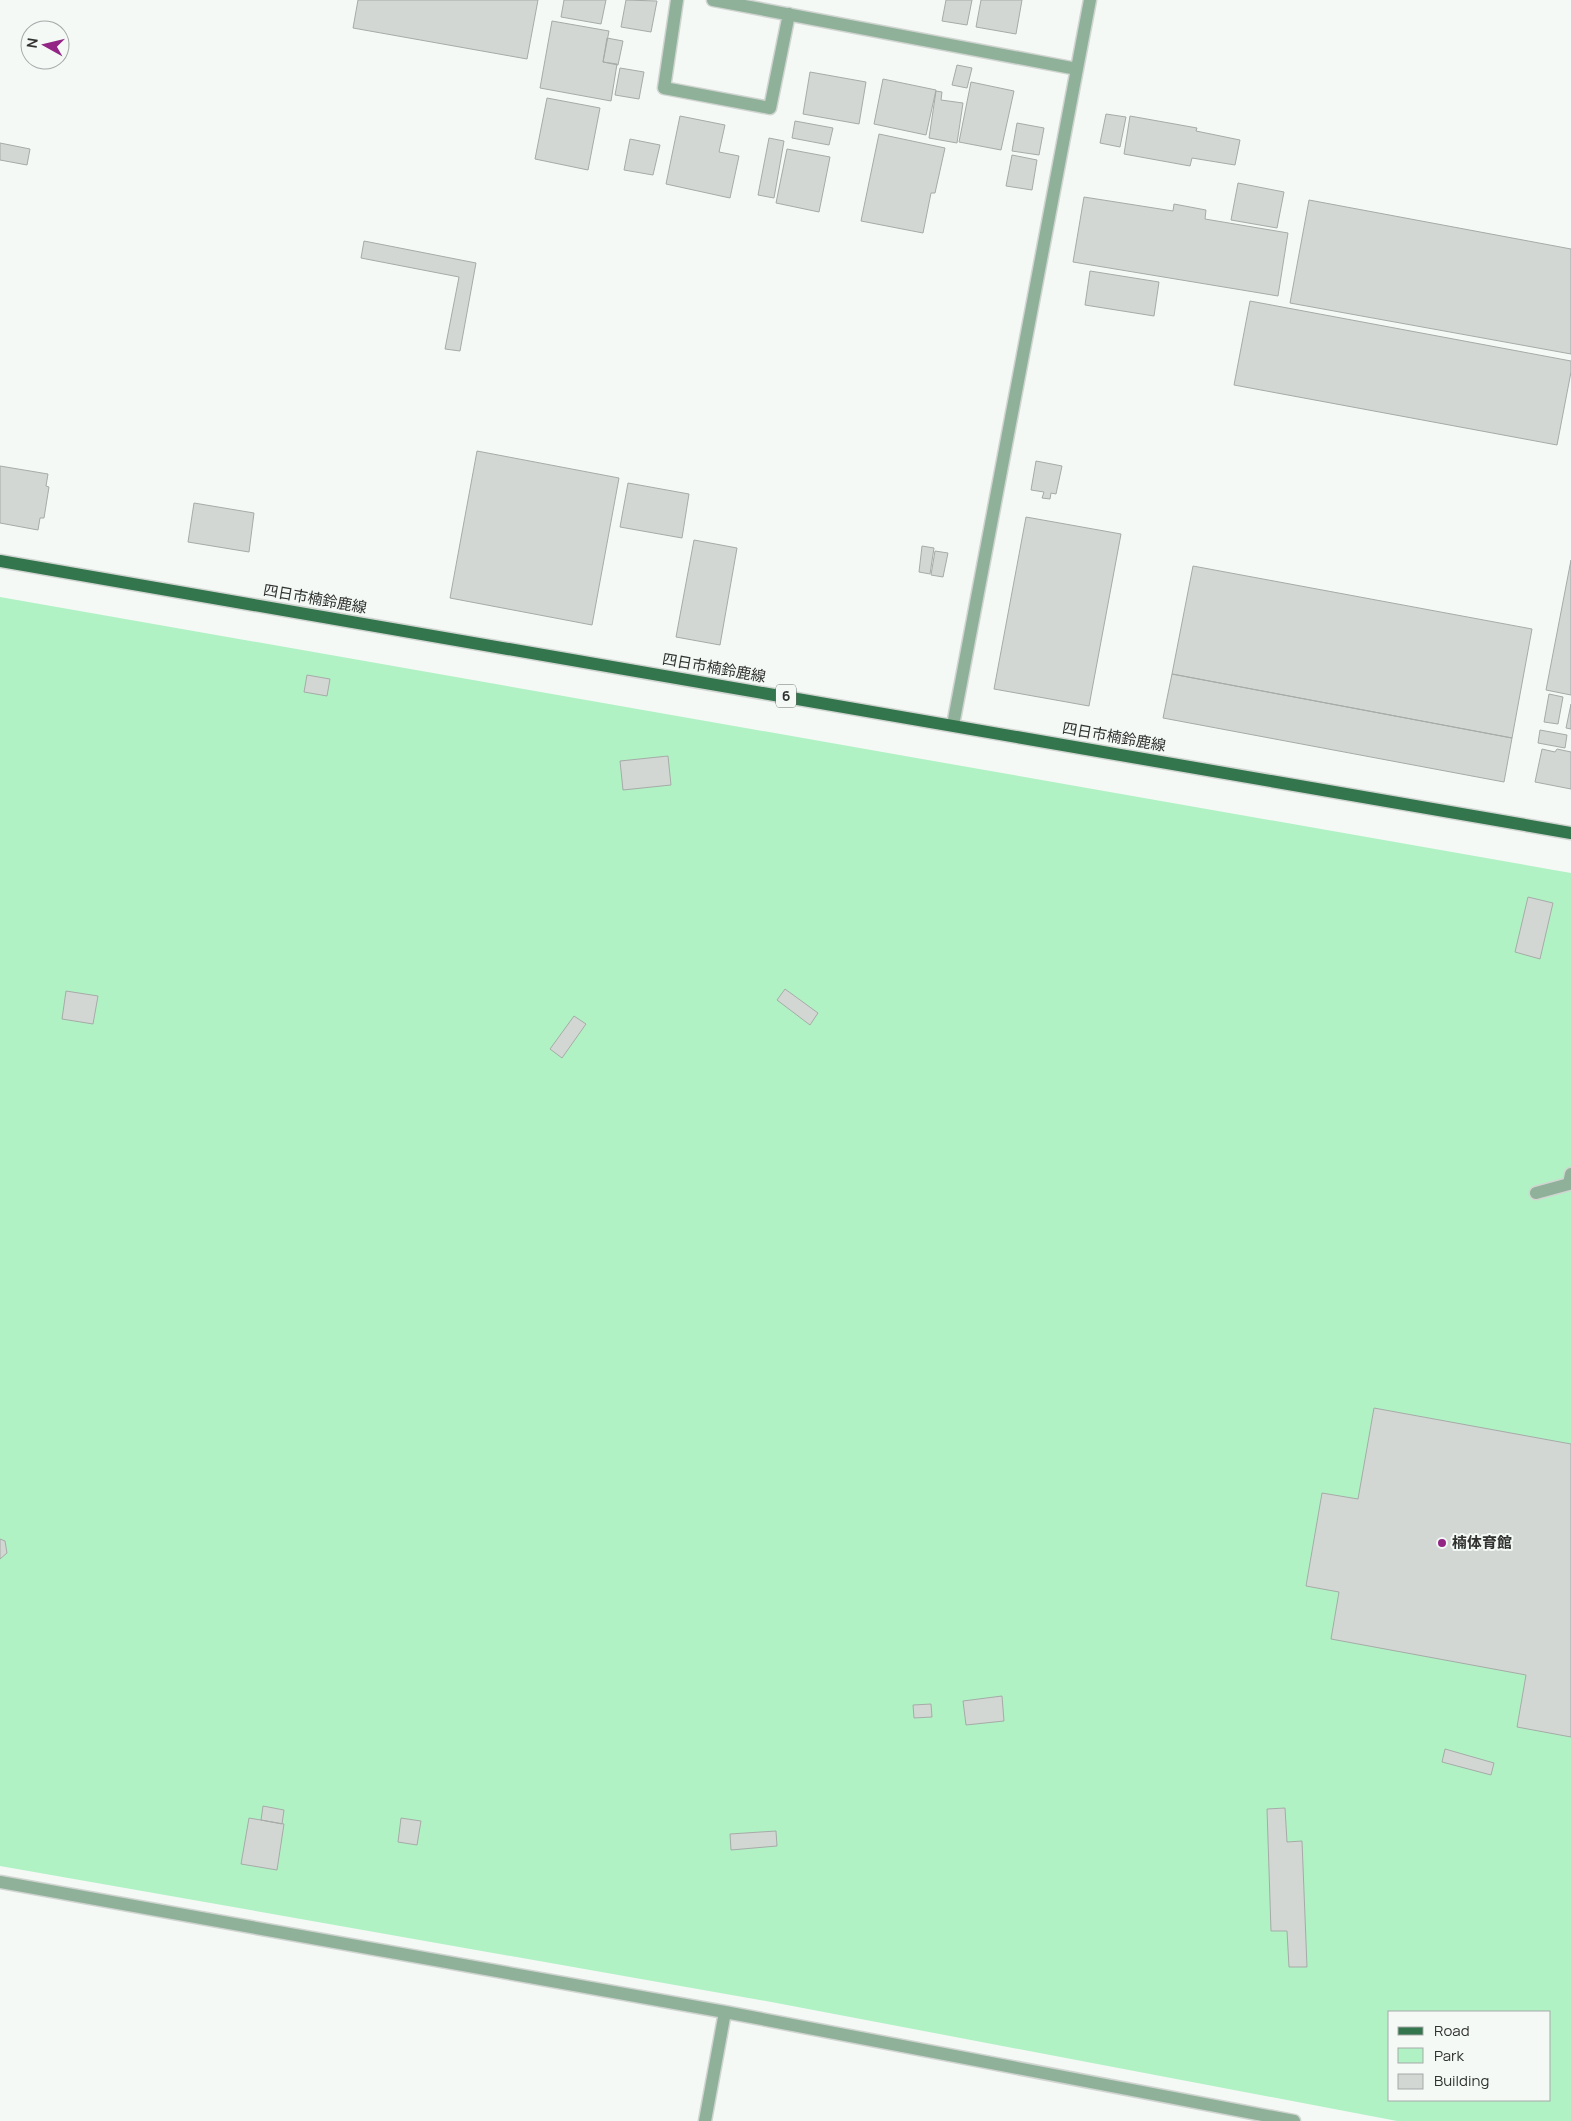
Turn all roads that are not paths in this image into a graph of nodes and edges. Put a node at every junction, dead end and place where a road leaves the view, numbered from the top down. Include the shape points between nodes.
1 (677, 0) edge
2 (713, 0) edge
3 (1090, 0) edge
4 (789, 14) junction
5 (1077, 69) junction
6 (0, 561) edge
7 (953, 725) junction
8 (1571, 833) edge
9 (1571, 1174) edge
10 (1536, 1193) dead end
11 (0, 1882) edge
12 (725, 2012) junction
13 (705, 2121) edge
14 (1294, 2121) edge

1 - 4 street via 664,88 770,108
2 - 4 street
3 - 5 street
4 - 5 street
5 - 7 street
6 - 7 main road, 四日市楠鈴鹿線 / 6
7 - 8 main road, 四日市楠鈴鹿線 / 6
9 - 10 street via 1569,1184
11 - 12 street
12 - 13 street
12 - 14 street

